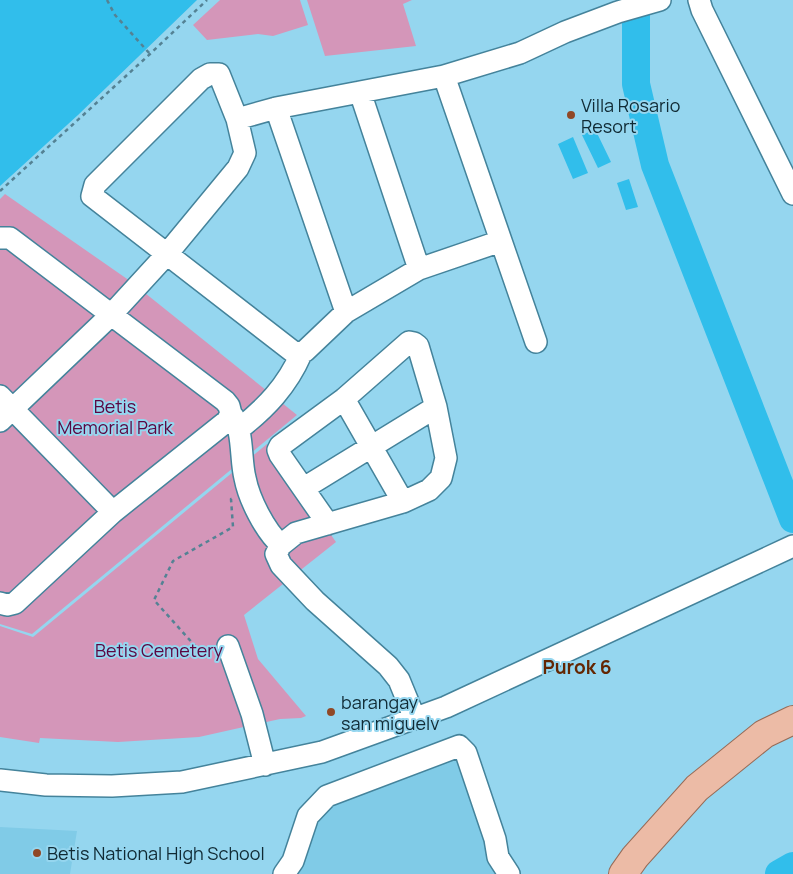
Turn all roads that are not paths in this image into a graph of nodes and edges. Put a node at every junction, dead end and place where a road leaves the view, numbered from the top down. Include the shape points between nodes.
1 (660, 0) edge
2 (699, 0) edge
3 (444, 76) junction
4 (360, 92) junction
5 (276, 108) junction
6 (237, 119) junction
7 (793, 194) edge
8 (0, 238) edge
9 (501, 240) junction
10 (167, 254) junction
11 (419, 269) junction
12 (346, 312) junction
13 (111, 315) junction
14 (536, 342) dead end
15 (301, 354) junction
16 (344, 398) junction
17 (436, 407) junction
18 (4, 409) edge
19 (235, 422) junction
20 (371, 446) junction
21 (304, 488) junction
22 (403, 502) junction
23 (113, 512) junction
24 (328, 524) junction
25 (281, 545) junction
26 (793, 546) edge
27 (0, 603) edge
28 (228, 646) dead end
29 (415, 719) junction
30 (793, 720) edge
31 (265, 765) junction
32 (0, 780) edge
33 (284, 874) edge
34 (509, 874) edge
35 (623, 874) edge

1 - 3 street via 618,12 520,53
2 - 7 street
3 - 4 street
3 - 9 street
4 - 5 street
4 - 11 street
5 - 6 street
5 - 12 street
6 - 10 street via 245,153 238,168
6 - 10 street via 219,74 210,74 201,79 95,184 92,196
8 - 13 street via 10,238
9 - 11 street
9 - 14 street
10 - 13 street
10 - 15 street via 296,354
11 - 12 street
12 - 15 street
13 - 18 street
13 - 19 street via 226,401
15 - 19 street via 281,389 256,415
16 - 17 street via 409,342 418,346
16 - 20 street
16 - 21 street via 278,450
17 - 20 street
17 - 22 street via 446,458 441,478 429,490
18 - 23 street
19 - 23 street via 228,421
19 - 25 street via 245,479 270,535
20 - 21 street
20 - 22 street
21 - 24 street
22 - 24 street
23 - 27 street via 14,602
24 - 25 street via 296,533
25 - 29 street via 276,554 281,565 315,601 388,666 399,680
26 - 29 street
28 - 31 street via 252,714
29 - 31 street via 322,752
30 - 35 main road via 764,734 697,788
31 - 32 street via 182,782 112,786 46,785
33 - 34 street via 293,861 308,816 327,796 458,746 466,752 498,857

